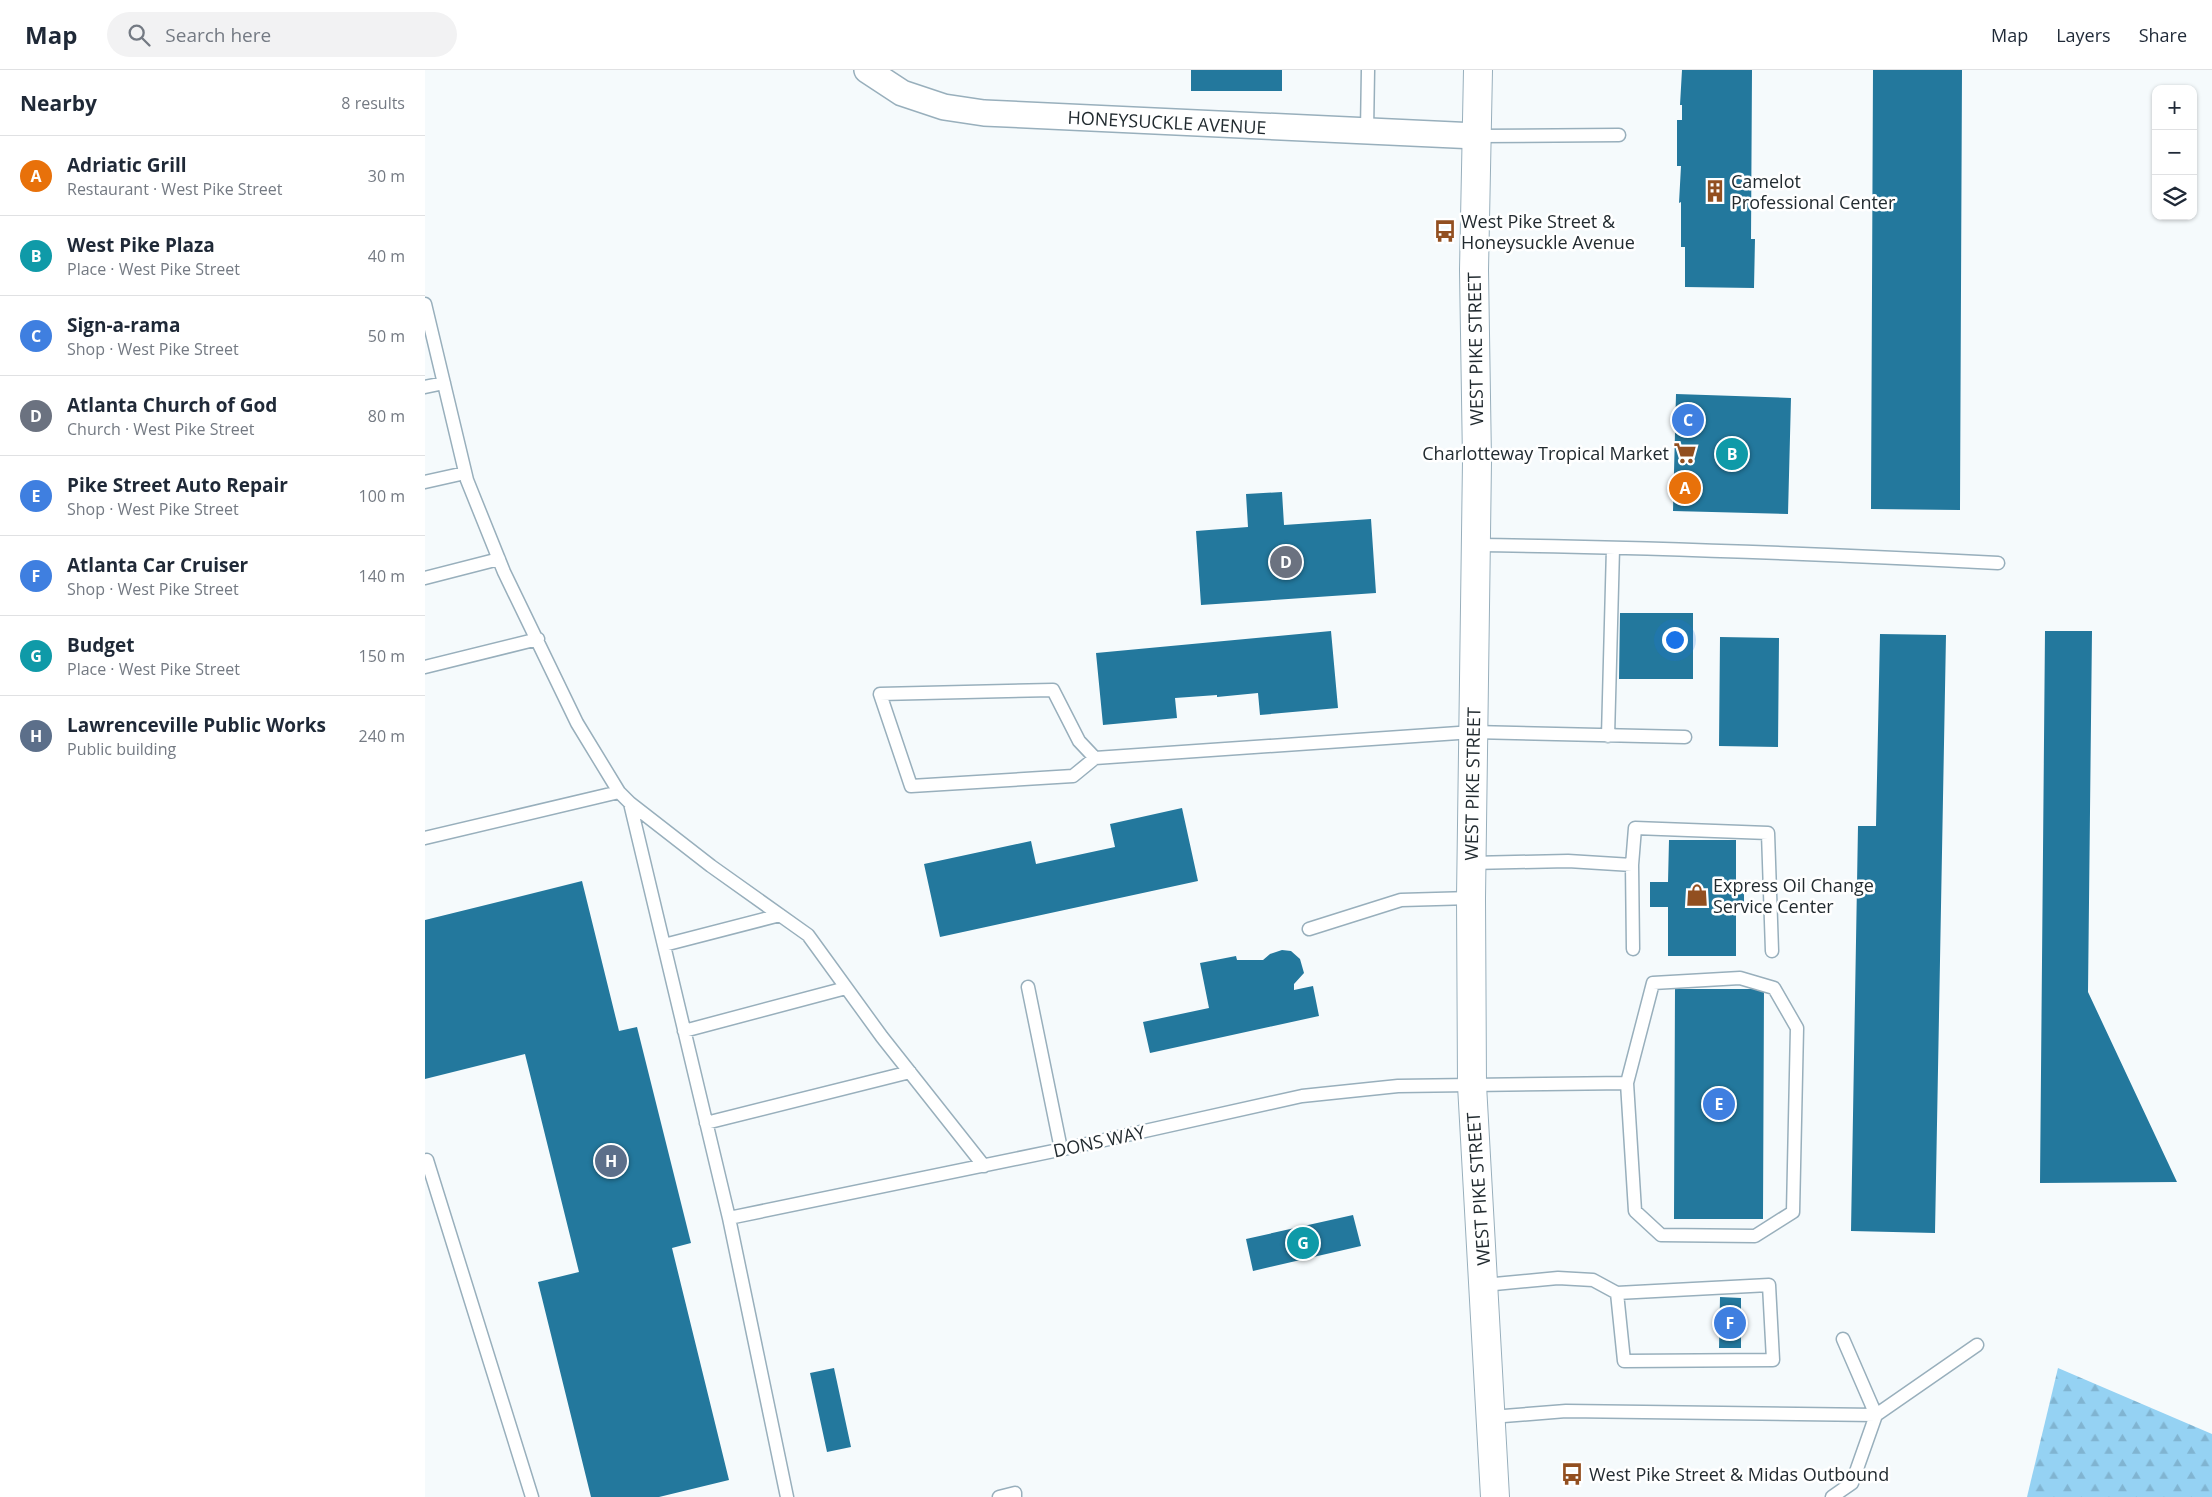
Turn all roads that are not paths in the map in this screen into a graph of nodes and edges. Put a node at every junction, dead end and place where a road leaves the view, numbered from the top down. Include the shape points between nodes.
1 (867, 70) edge
2 (1368, 70) edge
3 (1478, 70) edge
4 (1367, 131) junction
5 (1619, 135) dead end
6 (1476, 136) junction
7 (425, 304) edge
8 (444, 383) junction
9 (425, 388) edge
10 (465, 473) junction
11 (425, 482) edge
12 (1474, 545) junction
13 (1613, 548) junction
14 (499, 559) junction
15 (1997, 563) dead end
16 (425, 578) edge
17 (538, 639) junction
18 (425, 667) edge
19 (1473, 732) junction
20 (1608, 736) junction
21 (1685, 737) dead end
22 (1095, 758) junction
23 (619, 792) junction
24 (630, 803) junction
25 (425, 838) edge
26 (1471, 863) junction
27 (1632, 865) junction
28 (1471, 898) junction
29 (780, 916) junction
30 (1309, 929) dead end
31 (664, 945) junction
32 (1633, 949) dead end
33 (1772, 951) dead end
34 (1028, 986) dead end
35 (846, 988) junction
36 (684, 1031) junction
37 (909, 1072) junction
38 (1627, 1083) junction
39 (1472, 1085) junction
40 (706, 1123) junction
41 (1061, 1150) junction
42 (425, 1160) edge
43 (984, 1166) junction
44 (729, 1218) junction
45 (1484, 1285) junction
46 (1617, 1293) junction
47 (1843, 1339) dead end
48 (1977, 1345) dead end
49 (1876, 1415) junction
50 (1491, 1417) junction
51 (532, 1497) edge
52 (787, 1497) edge
53 (999, 1497) edge
54 (1015, 1497) edge
55 (1495, 1497) edge
56 (1833, 1497) edge

1 - 4 street, HONEYSUCKLE AVENUE via 902,93 944,107 984,113
2 - 4 lane
3 - 6 main road, WEST PIKE STREET
4 - 6 street, HONEYSUCKLE AVENUE
5 - 6 lane
6 - 12 main road, WEST PIKE STREET via 1477,461
7 - 8 lane
8 - 9 lane
8 - 10 lane
10 - 11 lane
10 - 14 lane
12 - 13 lane
12 - 19 main road, WEST PIKE STREET
13 - 15 lane
13 - 20 lane
14 - 16 lane
14 - 17 lane
17 - 18 lane
17 - 23 lane via 577,723
19 - 20 lane
19 - 22 lane
19 - 26 main road, WEST PIKE STREET
20 - 21 lane
22 - 22 lane via 1079,741 1053,690 880,694 911,786 1073,776
23 - 24 lane
23 - 25 lane
24 - 29 lane
24 - 31 lane
26 - 27 lane via 1567,861
26 - 28 main road, WEST PIKE STREET
27 - 32 lane
27 - 33 lane via 1635,828 1769,833
28 - 30 lane via 1401,900
28 - 39 main road, WEST PIKE STREET
29 - 31 lane
29 - 35 lane via 807,935
31 - 36 lane
34 - 41 lane
35 - 36 lane
35 - 37 lane
36 - 40 lane
37 - 40 lane
37 - 43 lane
38 - 38 lane via 1635,1211 1661,1235 1755,1236 1793,1212 1797,1028 1774,988 1740,978 1653,983
38 - 39 lane, DONS WAY
39 - 41 lane, DONS WAY via 1398,1086 1302,1096
39 - 45 main road, WEST PIKE STREET
40 - 44 lane
41 - 43 lane, DONS WAY
42 - 51 lane
43 - 44 lane, DONS WAY
44 - 52 lane
45 - 46 lane via 1558,1278 1593,1280
45 - 50 main road, WEST PIKE STREET
46 - 46 lane via 1624,1361 1773,1360 1769,1285
47 - 49 lane
48 - 49 lane
49 - 50 lane via 1566,1411
49 - 56 lane via 1852,1483
50 - 55 main road, WEST PIKE STREET
53 - 54 lane via 1015,1493

